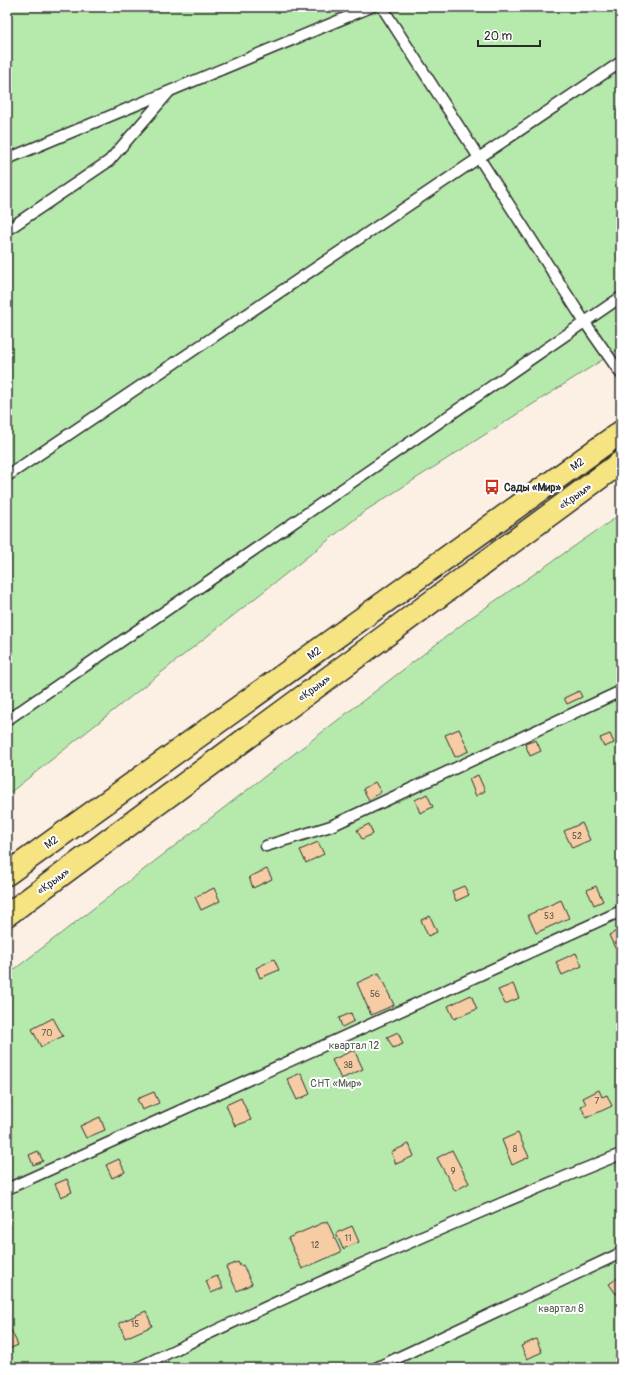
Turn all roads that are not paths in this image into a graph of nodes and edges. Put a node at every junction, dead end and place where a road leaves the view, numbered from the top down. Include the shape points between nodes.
1 (371, 7) edge
2 (382, 7) edge
3 (621, 62) edge
4 (170, 91) junction
5 (479, 158) junction
6 (7, 159) edge
7 (7, 230) edge
8 (621, 297) edge
9 (584, 321) junction
10 (621, 374) edge
11 (621, 432) edge
12 (621, 462) edge
13 (7, 476) edge
14 (621, 691) edge
15 (7, 720) edge
16 (266, 846) dead end
17 (7, 874) edge
18 (621, 911) edge
19 (7, 915) edge
20 (621, 1154) edge
21 (7, 1189) edge
22 (621, 1254) edge
23 (137, 1368) edge
24 (376, 1368) edge

1 - 4 lane
2 - 5 lane
3 - 5 lane
4 - 6 lane
4 - 7 lane via 109,161
5 - 9 lane
5 - 13 lane
8 - 9 lane
9 - 10 lane
9 - 15 lane
11 - 17 highway, М2
12 - 19 highway, «Крым»
14 - 16 lane via 331,826
18 - 21 lane
20 - 23 lane via 501,1202 378,1256
22 - 24 lane

